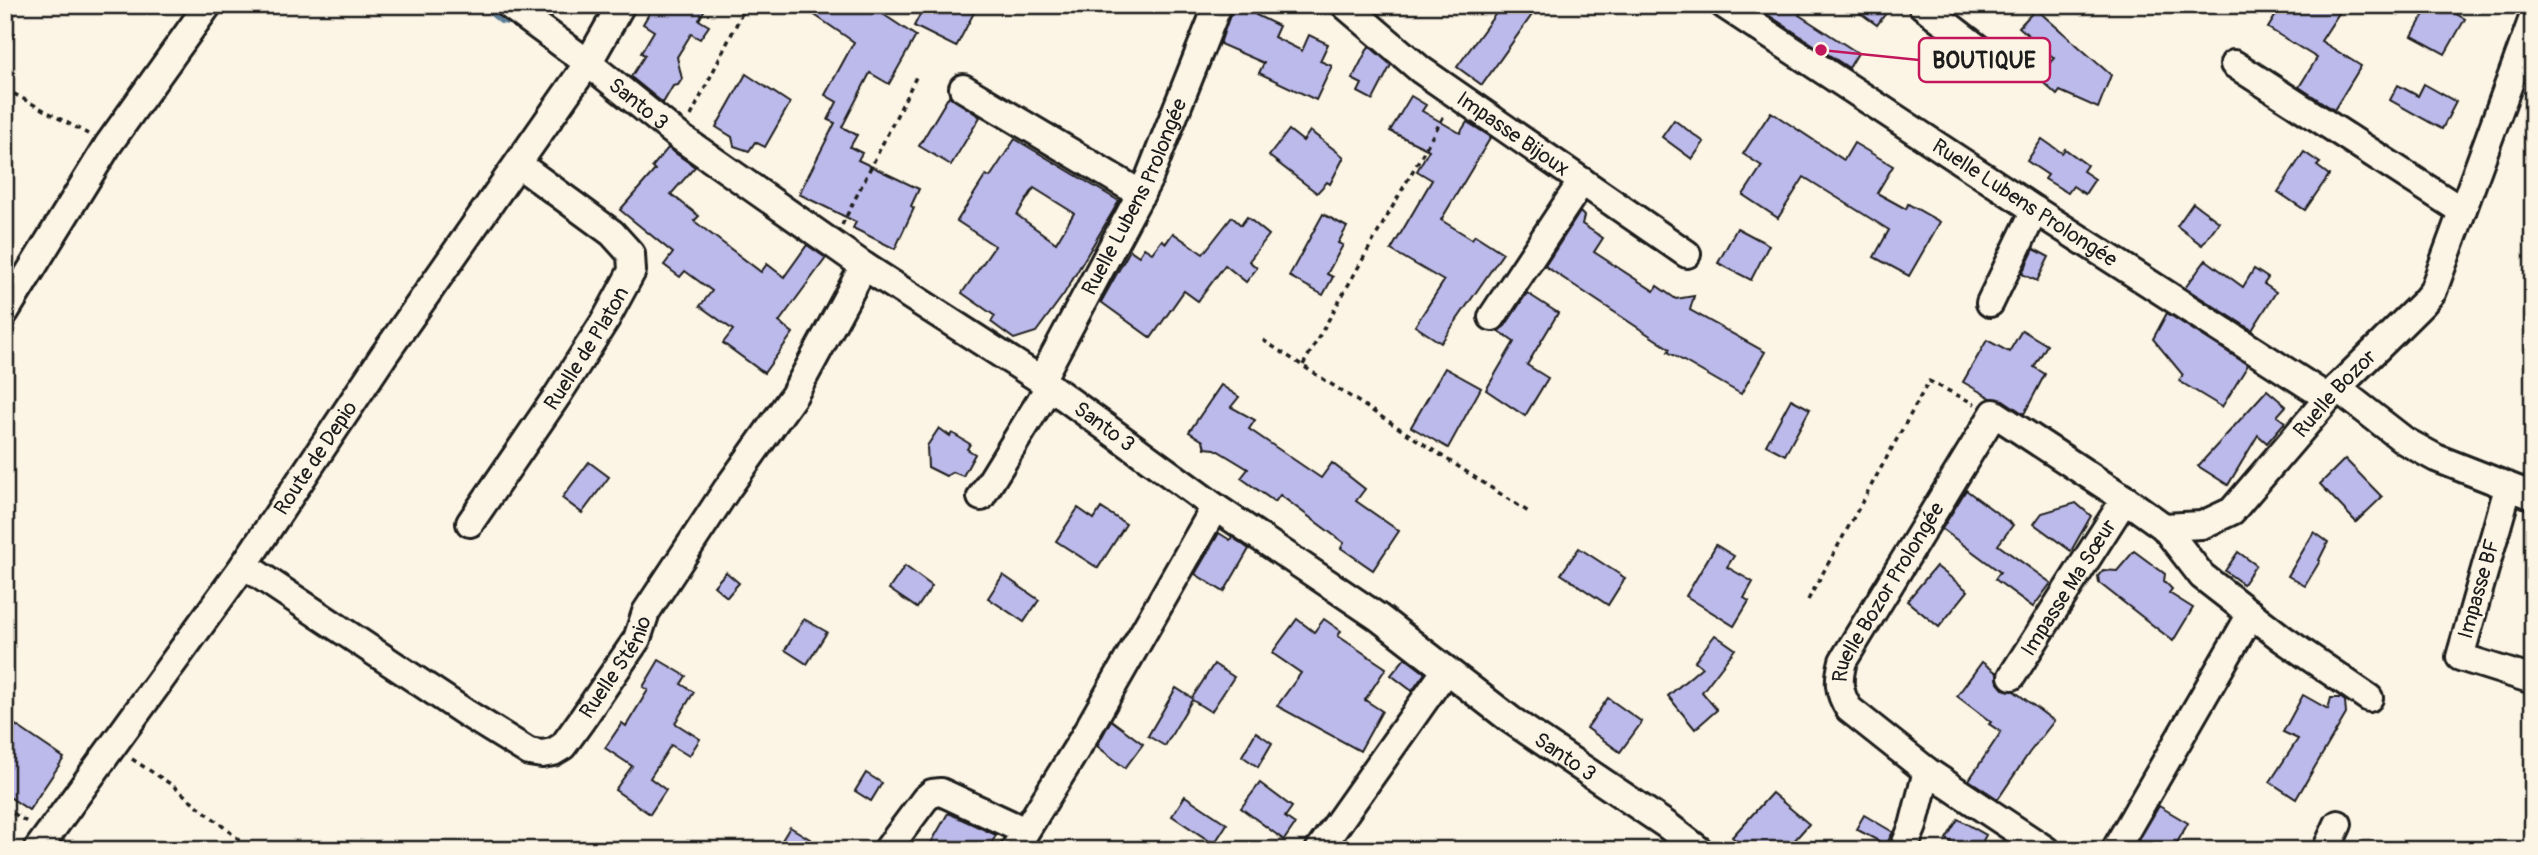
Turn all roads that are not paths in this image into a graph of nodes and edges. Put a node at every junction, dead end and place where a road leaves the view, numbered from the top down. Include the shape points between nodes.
1 (208, 5) edge
2 (509, 5) edge
3 (621, 5) edge
4 (1218, 5) edge
5 (1345, 5) edge
6 (1724, 5) edge
7 (1922, 5) edge
8 (2533, 18) edge
9 (1979, 49) dead end
10 (588, 63) junction
11 (2234, 64) dead end
12 (963, 88) dead end
13 (518, 164) junction
14 (1582, 181) junction
15 (1141, 194) junction
16 (2035, 210) junction
17 (2462, 211) junction
18 (1687, 254) dead end
19 (864, 266) junction
20 (1990, 303) dead end
21 (5, 312) edge
22 (1492, 317) dead end
23 (1045, 383) junction
24 (2332, 393) junction
25 (2508, 488) junction
26 (2533, 496) edge
27 (981, 497) dead end
28 (2125, 499) junction
29 (1215, 507) junction
30 (470, 523) dead end
31 (2164, 527) junction
32 (244, 565) junction
33 (2251, 614) junction
34 (1446, 670) junction
35 (2012, 676) dead end
36 (2533, 680) edge
37 (2369, 698) dead end
38 (1927, 771) junction
39 (2338, 824) dead end
40 (1020, 841) edge
41 (37, 850) edge
42 (887, 850) edge
43 (1319, 850) edge
44 (1699, 850) edge
45 (1903, 850) edge
46 (2046, 850) edge
47 (2115, 850) edge
48 (2326, 850) edge

1 - 21 street via 108,145
2 - 10 street, Santo 3
3 - 10 street, Route de Depio
4 - 15 street, Ruelle Lubens Prolongée
5 - 14 street, Impasse Bijoux via 1421,70
6 - 16 street, Ruelle Lubens Prolongée
7 - 9 street
8 - 17 street, Ruelle Bozor
10 - 13 street, Route de Depio
10 - 19 street, Santo 3 via 680,137
11 - 17 street
12 - 15 street
13 - 30 street, Ruelle de Platon via 612,233 631,254 632,271 564,385
13 - 32 street, Route de Depio
14 - 18 street, Impasse Bijoux
14 - 22 street
15 - 23 street, Ruelle Lubens Prolongée
16 - 20 street
16 - 24 street, Ruelle Lubens Prolongée
17 - 24 street, Ruelle Bozor via 2432,291
19 - 23 street, Santo 3
19 - 32 street, Ruelle Sténio via 794,395 646,612 637,639 582,721 553,752 529,752
23 - 27 street, Ruelle Lubens Prolongée
23 - 29 street, Santo 3
24 - 25 street, Ruelle Lubens Prolongée via 2436,458
24 - 31 street, Ruelle Bozor via 2232,511 2202,525
25 - 26 street, Ruelle Lubens Prolongée
25 - 36 street, Impasse BF via 2459,657
28 - 31 street
28 - 35 street, Impasse Ma Sœur
28 - 38 street, Ruelle Bozor Prolongée via 1994,413 1843,661 1839,678 1841,697 1849,709
29 - 34 street, Santo 3 via 1378,617
29 - 40 street
31 - 33 street via 2202,576
32 - 41 street, Route de Depio
33 - 37 street
33 - 47 street
34 - 43 street
34 - 44 street, Santo 3
38 - 45 street
38 - 46 street, Ruelle Bozor Prolongée
39 - 48 street
40 - 42 street via 941,792 925,799

